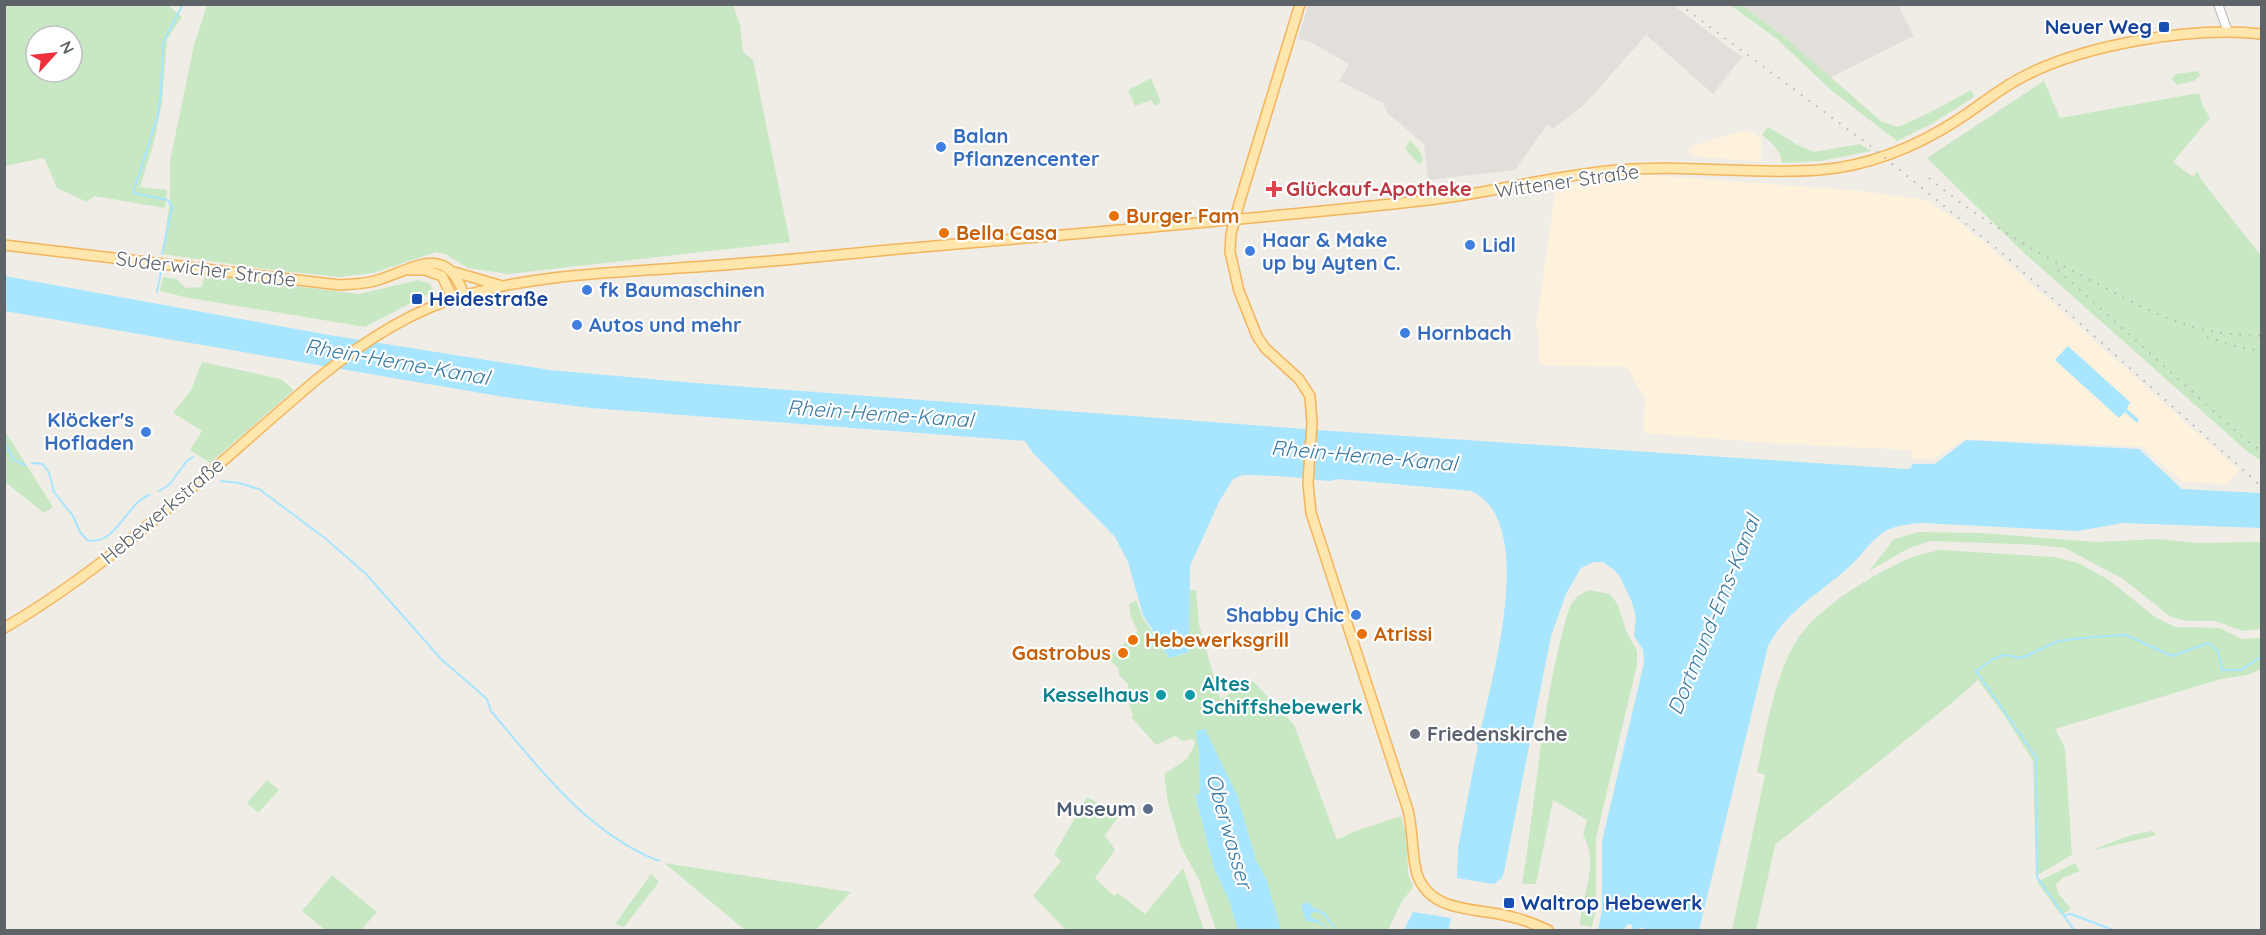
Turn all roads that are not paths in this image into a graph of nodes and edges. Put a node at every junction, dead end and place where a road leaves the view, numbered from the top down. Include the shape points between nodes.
1 (1300, 4) edge
2 (2218, 4) edge
3 (2228, 32) junction
4 (2262, 34) edge
5 (1236, 219) junction
6 (4, 245) edge
7 (407, 270) junction
8 (454, 272) junction
9 (501, 286) junction
10 (464, 295) junction
11 (453, 299) junction
12 (4, 628) edge
13 (1548, 930) edge

1 - 5 main road
2 - 3 street
3 - 4 main road, Wittener Straße
3 - 5 main road, Wittener Straße via 2164,37 2043,67 1912,145 1844,167 1780,171 1675,167 1622,170 1459,196
5 - 9 main road, Wittener Straße
5 - 13 main road via 1230,252 1247,315 1264,348 1305,387 1310,400 1311,513 1408,810 1417,874 1426,890 1442,902 1505,915
6 - 7 main road, Suderwicher Straße via 340,285 370,283
7 - 8 main road, Suderwicher Straße via 426,262
7 - 11 main road, Suderwicher Straße via 425,270 442,276
8 - 9 main road, Suderwicher Straße
8 - 10 main road
9 - 10 main road, Hebewerkstraße
10 - 11 main road, Hebewerkstraße
11 - 12 main road, Hebewerkstraße via 382,331 321,376 94,568

